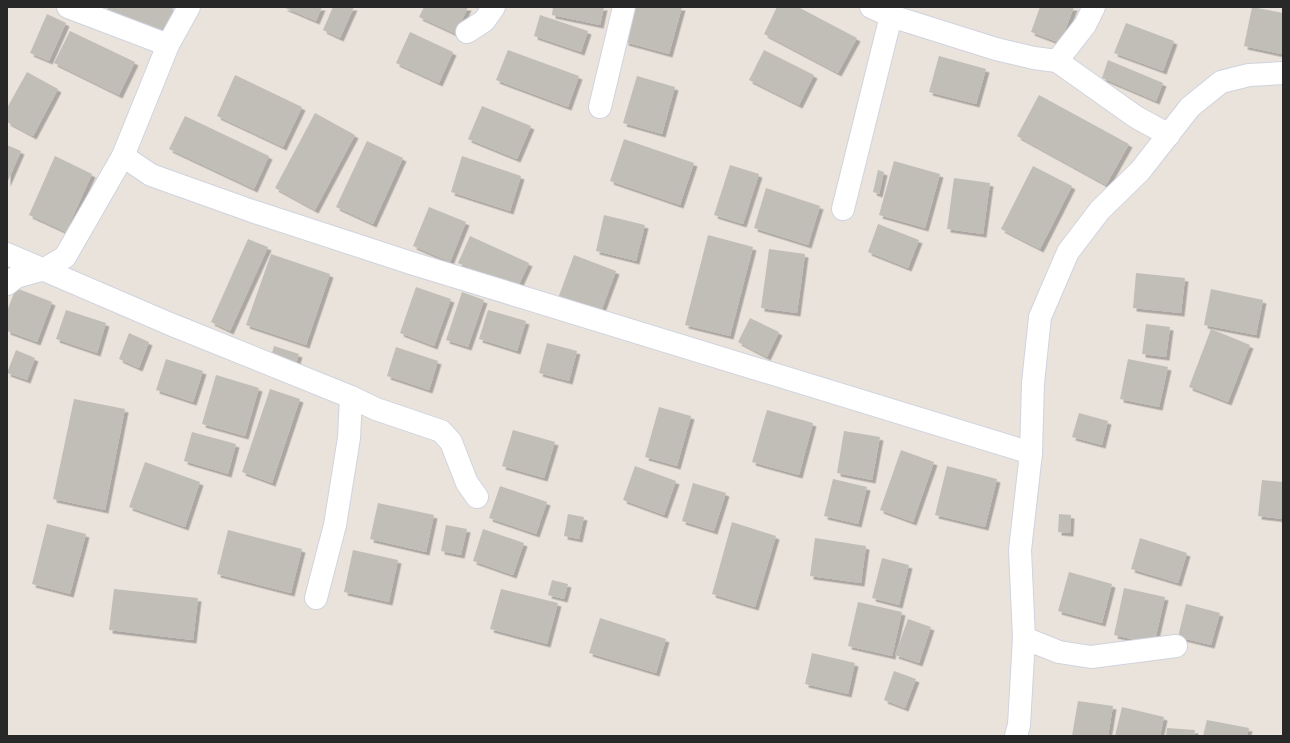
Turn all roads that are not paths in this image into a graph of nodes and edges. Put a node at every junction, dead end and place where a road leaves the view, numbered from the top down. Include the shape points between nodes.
1 (68, 7) edge
2 (190, 7) edge
3 (494, 7) edge
4 (624, 7) edge
5 (871, 7) edge
6 (1094, 7) edge
7 (892, 12) edge
8 (467, 32) dead end
9 (168, 45) junction
10 (1057, 61) junction
11 (1283, 73) edge
12 (600, 107) dead end
13 (1169, 135) junction
14 (123, 156) junction
15 (842, 209) dead end
16 (7, 254) edge
17 (45, 269) junction
18 (7, 284) edge
19 (351, 398) junction
20 (1030, 453) junction
21 (477, 497) dead end
22 (316, 598) dead end
23 (1024, 638) junction
24 (1176, 646) dead end
25 (1016, 736) edge

1 - 9 street
2 - 9 street
3 - 8 street via 484,21
4 - 12 street
5 - 7 street
6 - 10 street via 1085,25
7 - 10 street via 996,49
7 - 15 street
9 - 14 street
10 - 13 street via 1136,117
11 - 13 street via 1249,75 1221,82 1190,107
13 - 20 street via 1140,171 1100,210 1068,252 1040,317 1033,383
14 - 17 street via 65,257
14 - 20 street via 151,175 252,211 396,258
16 - 17 street
17 - 18 street via 16,277
17 - 19 street via 170,324
19 - 21 street via 441,431 450,442 467,483
19 - 22 street via 349,438 335,525
20 - 23 street via 1020,550
23 - 24 street via 1059,652 1091,657
23 - 25 street via 1019,725

